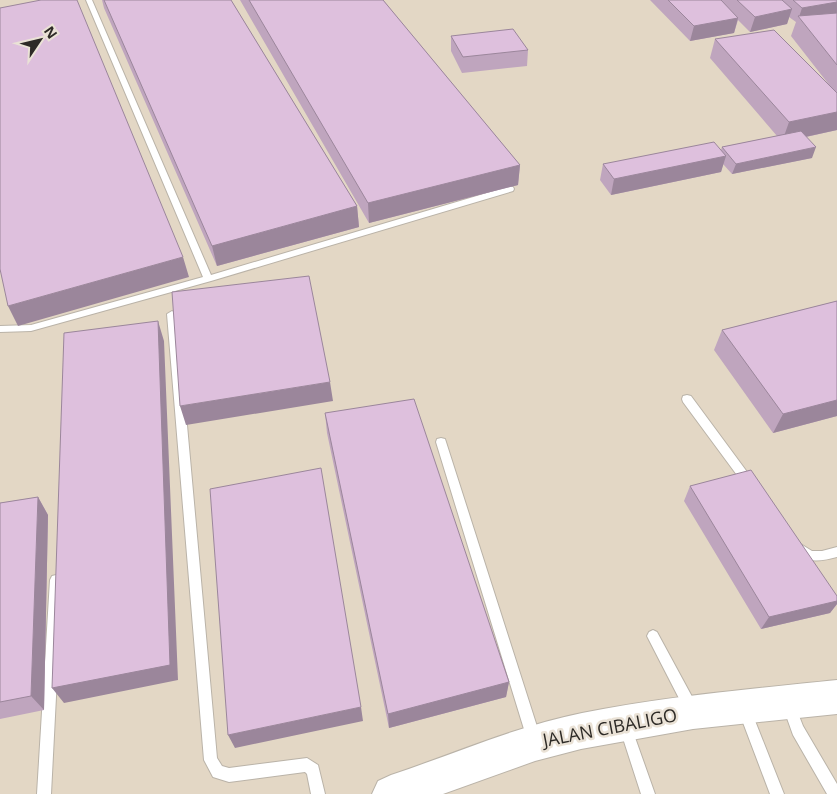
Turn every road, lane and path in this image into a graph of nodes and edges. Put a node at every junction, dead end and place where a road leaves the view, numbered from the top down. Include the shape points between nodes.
1 (89, 0) edge
2 (510, 189) edge
3 (208, 279) junction
4 (172, 314) edge
5 (0, 329) edge
6 (687, 399) dead end
7 (440, 442) dead end
8 (758, 495) edge
9 (793, 543) edge
10 (837, 552) edge
11 (56, 567) edge
12 (652, 636) dead end
13 (837, 697) edge
14 (786, 701) junction
15 (743, 706) junction
16 (693, 712) junction
17 (624, 724) junction
18 (535, 744) junction
19 (44, 794) edge
20 (318, 794) edge
21 (392, 794) edge
22 (648, 794) edge
23 (777, 794) edge
24 (835, 794) edge

1 - 3 lane
2 - 3 lane
3 - 5 lane via 31,328
4 - 20 lane via 211,760 218,772 228,775 307,765 314,770
6 - 8 lane
7 - 18 lane
9 - 10 lane via 804,553 815,557
11 - 19 lane
12 - 16 lane
13 - 14 main road, JALAN CIBALIGO
14 - 15 main road, JALAN CIBALIGO
14 - 24 lane via 798,730
15 - 16 main road, JALAN CIBALIGO
15 - 23 lane
16 - 17 main road, JALAN CIBALIGO
17 - 18 main road, JALAN CIBALIGO via 581,731
17 - 22 lane
18 - 21 main road, JALAN CIBALIGO

